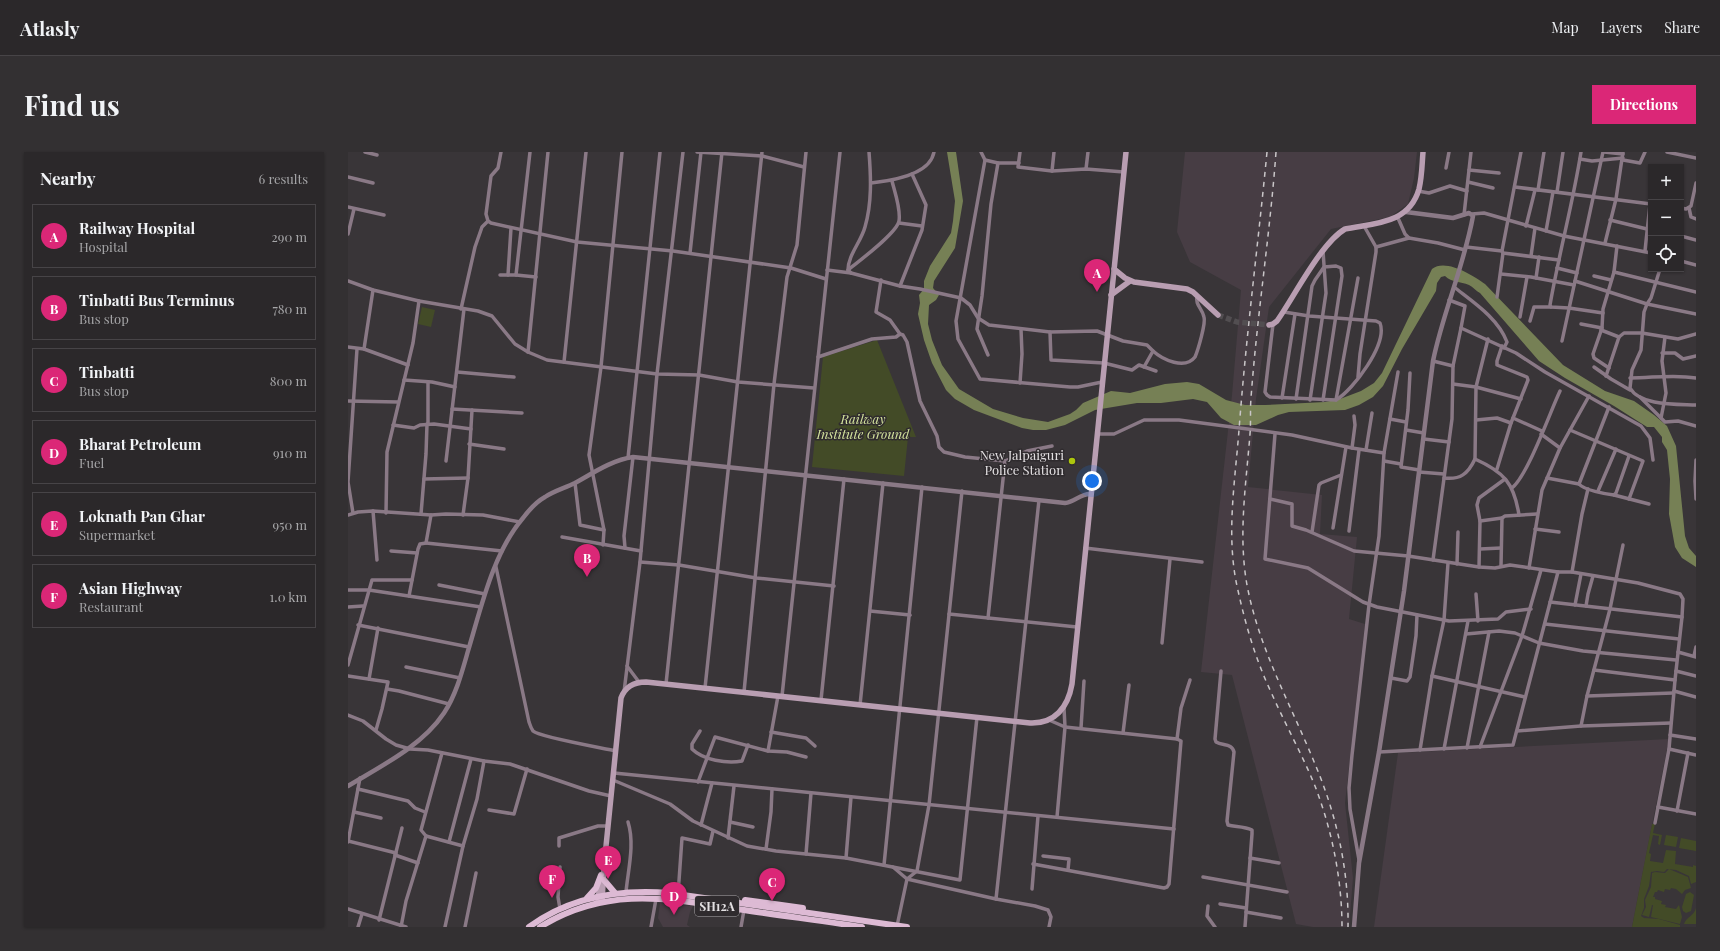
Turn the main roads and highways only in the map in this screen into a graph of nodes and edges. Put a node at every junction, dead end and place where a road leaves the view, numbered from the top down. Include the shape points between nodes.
1 (1126, 152) edge
2 (1423, 152) edge
3 (1114, 269) junction
4 (1130, 281) junction
5 (1111, 295) junction
6 (1218, 315) tunnel mouth
7 (1271, 325) road end
8 (602, 878) junction
9 (616, 893) junction
10 (586, 899) junction
11 (600, 899) junction
12 (572, 911) junction
13 (529, 927) edge
14 (540, 927) edge
15 (547, 927) edge
16 (862, 927) edge
17 (907, 927) edge

1 - 3 main road
2 - 7 main road via 1418,191 1406,212 1398,218 1339,233 1323,250 1284,312
3 - 4 main road
3 - 5 main road
4 - 5 main road
4 - 6 main road via 1187,289
5 - 8 main road via 1071,690 1064,708 1049,720 1035,723 639,682 623,692 621,701
8 - 9 main road
8 - 10 main road
8 - 11 main road
9 - 11 main road, SH12A
9 - 17 main road, SH12A via 648,892 728,902 743,900 772,903 808,909 822,915
10 - 11 main road, SH12A
10 - 13 main road, SH12A via 560,909
11 - 12 main road, SH12A
11 - 16 main road, SH12A via 657,898
12 - 14 main road, SH12A
12 - 15 main road, SH12A

